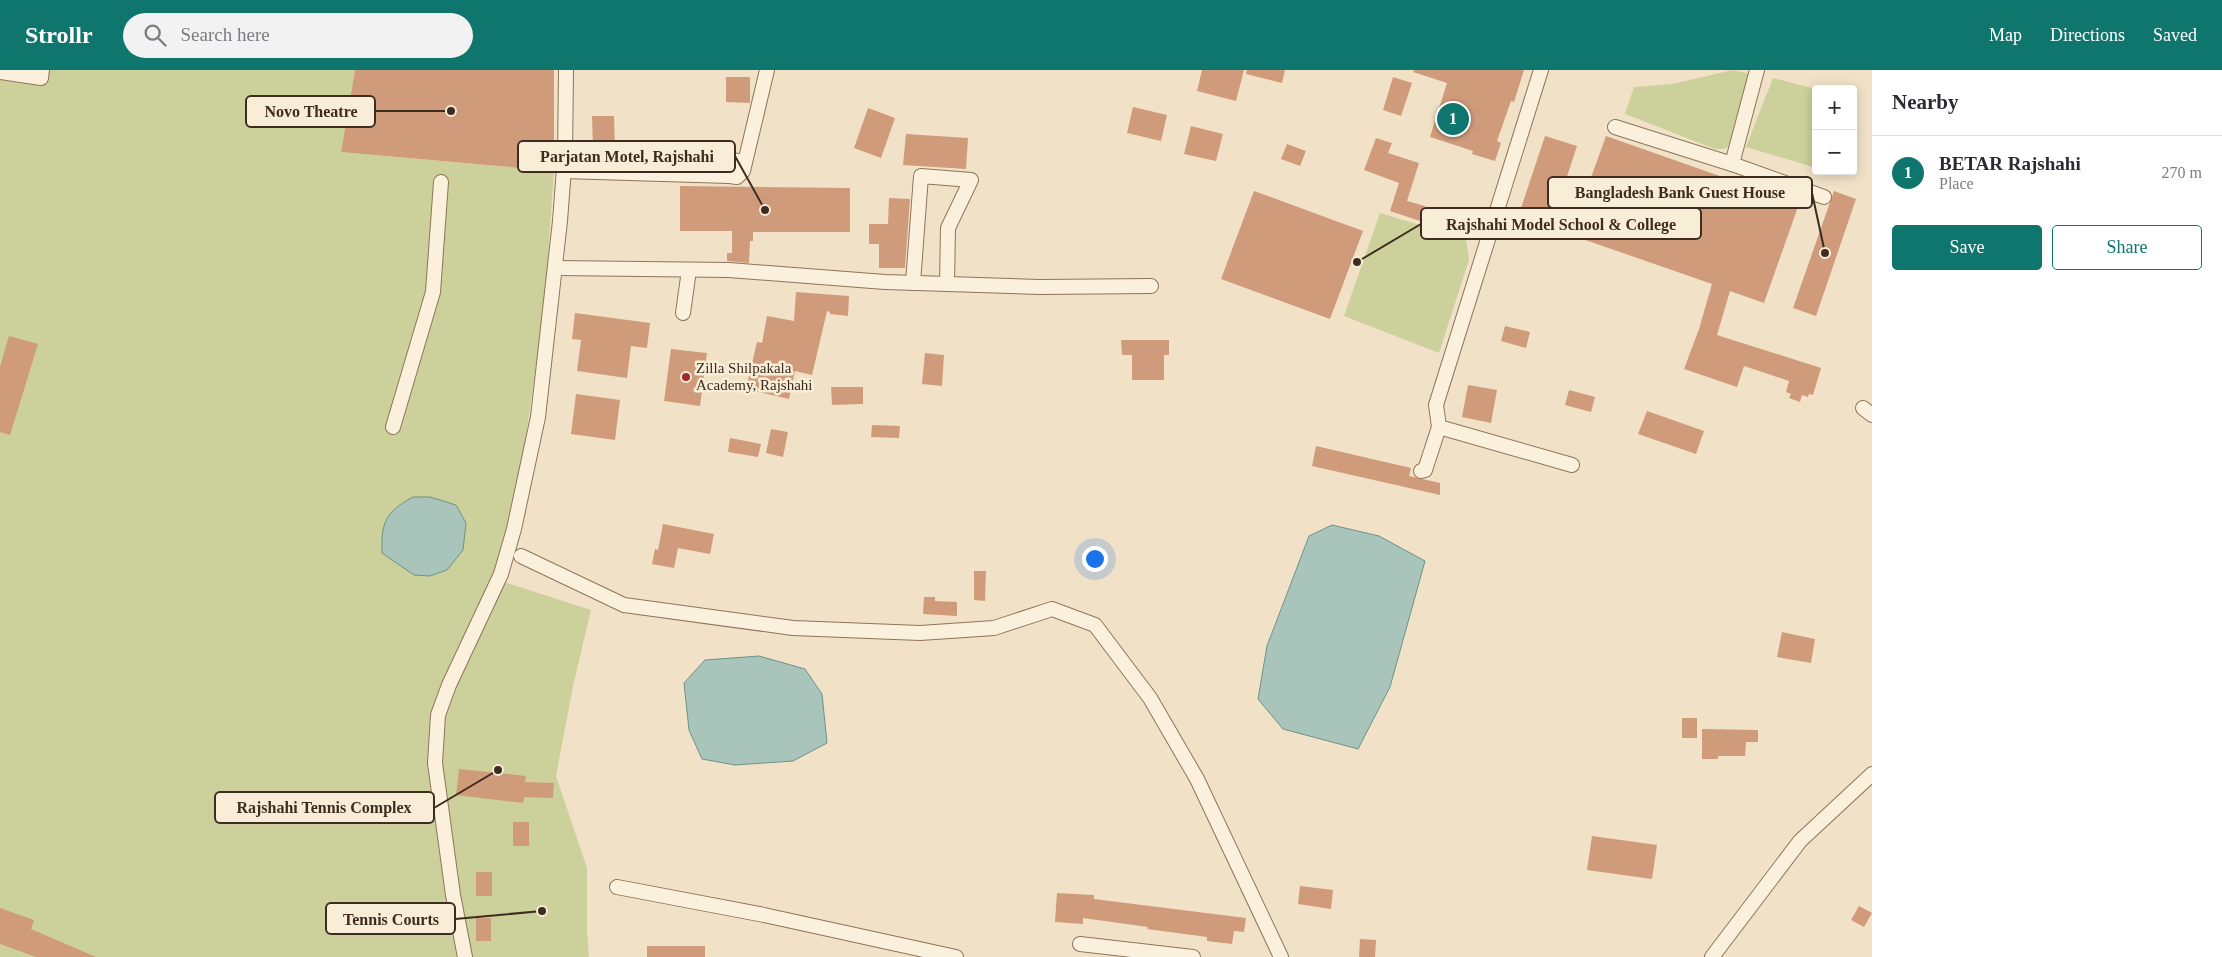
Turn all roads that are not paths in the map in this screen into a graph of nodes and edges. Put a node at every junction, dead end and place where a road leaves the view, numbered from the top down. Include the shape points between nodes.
1 (42, 70) edge
2 (566, 70) edge
3 (767, 70) edge
4 (1540, 70) edge
5 (1757, 70) edge
6 (0, 72) edge
7 (1615, 127) dead end
8 (565, 155) junction
9 (730, 160) junction
10 (1732, 164) junction
11 (563, 171) junction
12 (743, 171) junction
13 (730, 176) junction
14 (441, 182) dead end
15 (1824, 197) dead end
16 (555, 268) junction
17 (689, 270) junction
18 (913, 282) junction
19 (947, 284) junction
20 (1151, 286) dead end
21 (683, 313) dead end
22 (1439, 426) junction
23 (393, 427) dead end
24 (1572, 465) dead end
25 (1421, 471) dead end
26 (521, 556) dead end
27 (1872, 774) edge
28 (617, 887) dead end
29 (1080, 944) dead end
30 (465, 957) edge
31 (956, 957) edge
32 (1193, 957) edge
33 (1280, 957) edge
34 (1712, 957) edge

1 - 6 street via 41,78
2 - 8 street
3 - 12 street
4 - 22 street via 1436,405
5 - 10 street
7 - 10 street
8 - 9 street
8 - 11 street
9 - 12 street via 738,161
9 - 13 street via 725,170
10 - 15 street
11 - 13 street
11 - 16 street
12 - 13 street via 737,177
14 - 23 street via 433,292
16 - 17 street
16 - 30 street via 538,417 514,529 501,574 449,684 438,716 435,764
17 - 18 street
17 - 21 street
18 - 19 street
18 - 19 street via 920,176 970,180 948,228
19 - 20 street
22 - 24 street
22 - 25 street via 1425,470
26 - 33 street via 624,605 793,628 920,633 994,628 1052,609 1095,625 1150,698 1197,779
27 - 34 street via 1800,841
28 - 31 street
29 - 32 street

